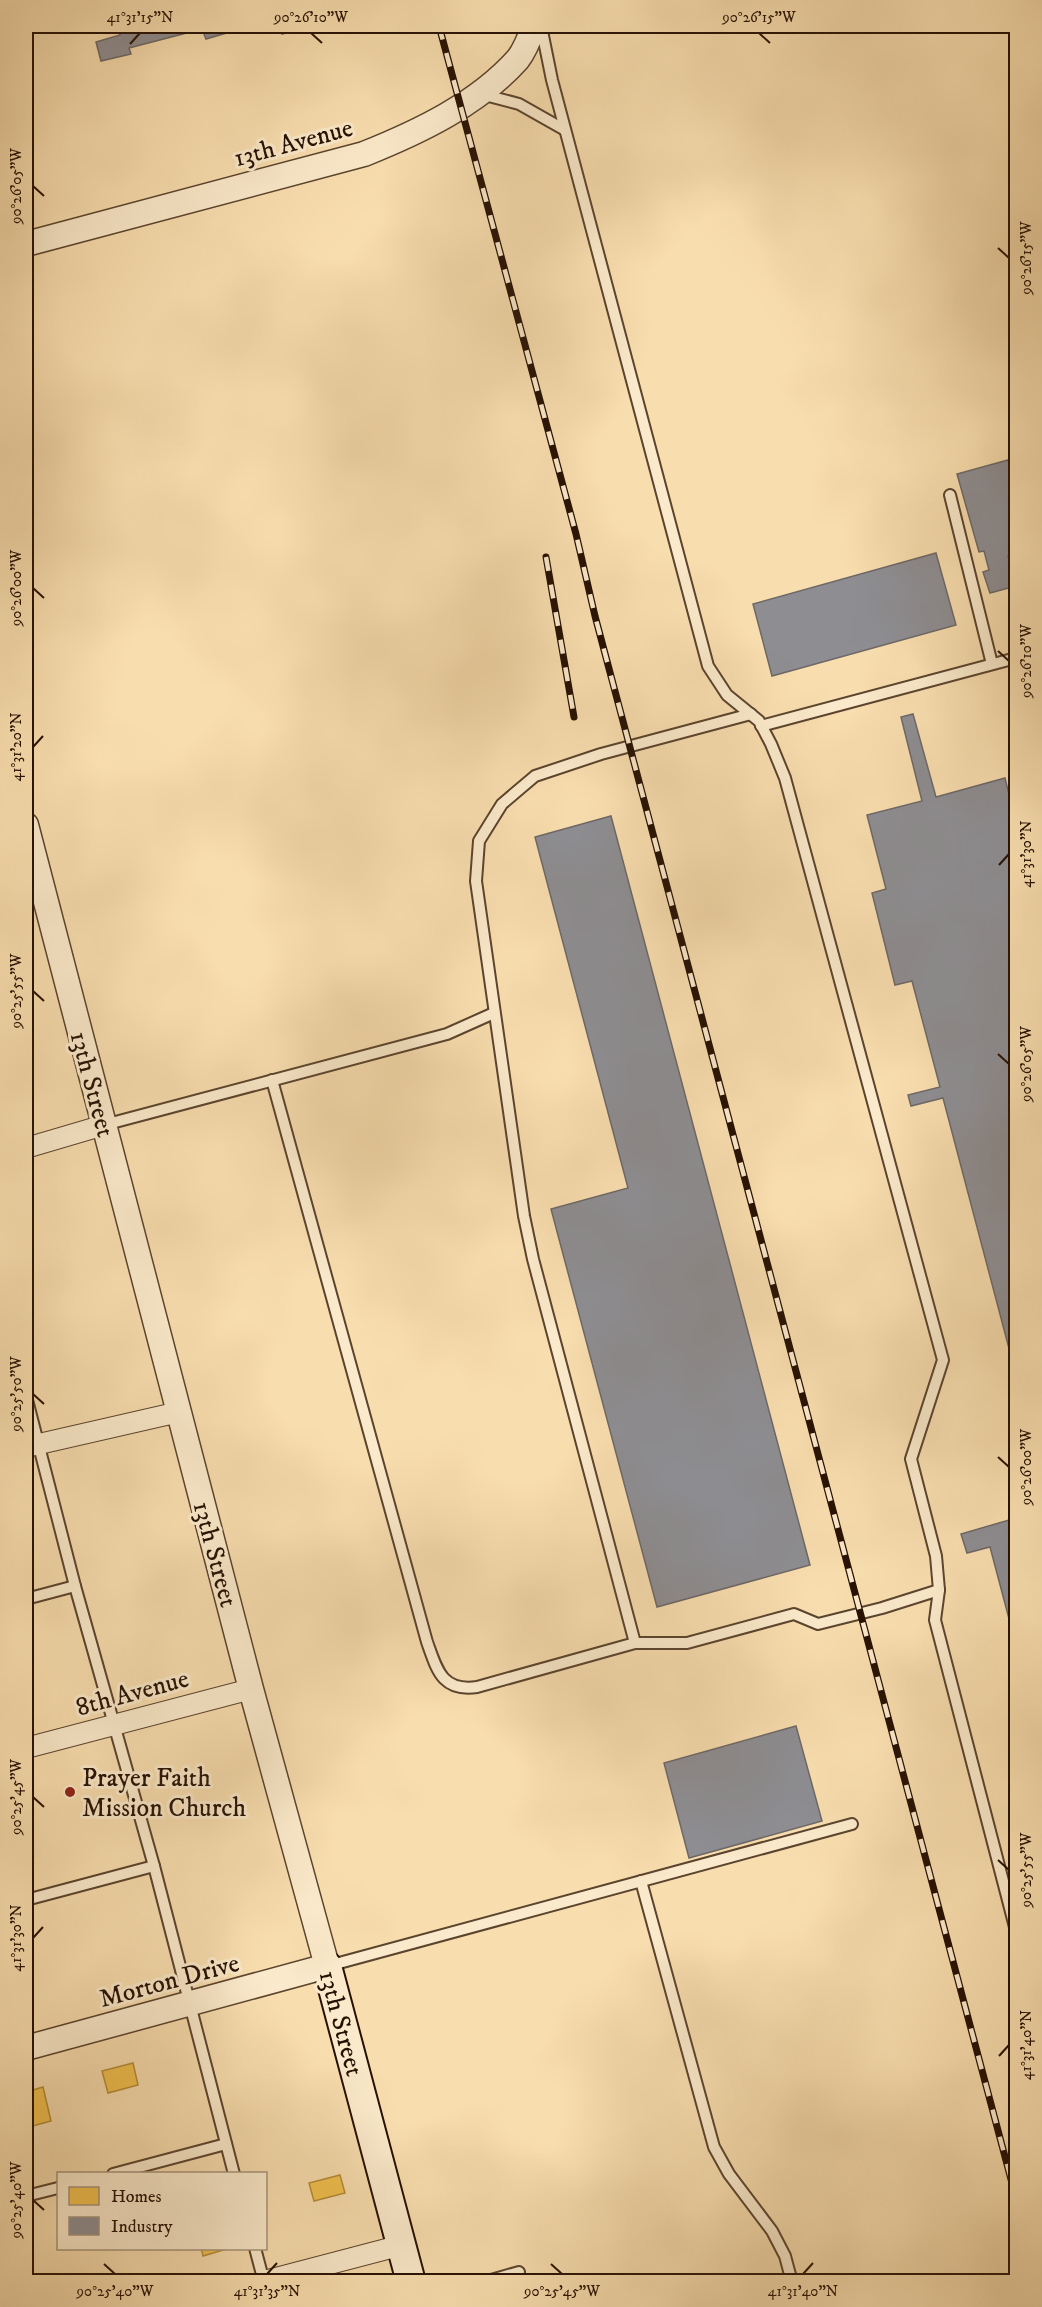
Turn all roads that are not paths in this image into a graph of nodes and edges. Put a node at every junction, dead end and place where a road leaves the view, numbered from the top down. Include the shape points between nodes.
1 (534, 26) edge
2 (541, 26) edge
3 (478, 93) junction
4 (565, 130) junction
5 (26, 244) edge
6 (950, 495) dead end
7 (1017, 658) edge
8 (992, 664) junction
9 (751, 714) junction
10 (761, 726) junction
11 (26, 825) edge
12 (29, 852) edge
13 (494, 1012) junction
14 (272, 1080) junction
15 (104, 1125) junction
16 (26, 1148) edge
17 (26, 1396) edge
18 (179, 1412) junction
19 (32, 1446) edge
20 (75, 1586) junction
21 (939, 1590) junction
22 (26, 1599) edge
23 (635, 1643) junction
24 (251, 1689) junction
25 (114, 1724) junction
26 (26, 1748) edge
27 (852, 1824) dead end
28 (154, 1866) junction
29 (641, 1881) junction
30 (26, 1900) edge
31 (1017, 1931) edge
32 (327, 1966) junction
33 (191, 2004) junction
34 (26, 2048) edge
35 (226, 2144) junction
36 (121, 2172) edge
37 (233, 2172) edge
38 (57, 2188) edge
39 (26, 2196) edge
40 (402, 2245) junction
41 (255, 2250) edge
42 (519, 2272) dead end
43 (263, 2281) edge
44 (411, 2282) edge
45 (484, 2282) edge
46 (792, 2282) edge

1 - 3 street, 13th Avenue via 519,57
2 - 4 lane
3 - 4 lane via 519,104
3 - 5 street, 13th Avenue via 416,132 364,154
4 - 9 lane via 708,666 727,695
6 - 8 lane
7 - 8 lane
8 - 10 lane
9 - 10 lane
9 - 13 lane via 535,776 502,804 479,841 476,881
10 - 21 lane via 785,778 943,1360 911,1459 936,1556
11 - 12 street, 13th Street
12 - 15 street, 13th Street
13 - 14 lane via 447,1034
13 - 23 lane via 532,1258
14 - 15 lane
14 - 23 lane via 427,1642 441,1675 450,1684 464,1689 477,1687
15 - 16 street
15 - 18 street, 13th Street
17 - 19 lane
18 - 19 street
18 - 24 street, 13th Street
19 - 20 lane
20 - 22 lane
20 - 25 lane
21 - 23 lane via 818,1624 794,1614 687,1643
21 - 31 lane via 935,1620
24 - 25 street, 8th Avenue
24 - 32 street, 13th Street
25 - 26 street, 8th Avenue
25 - 28 lane
27 - 29 lane
28 - 30 lane
28 - 33 lane
29 - 32 lane
29 - 46 lane via 714,2147 772,2231
32 - 33 street, Morton Drive
32 - 40 main road, 13th Street
33 - 34 street, Morton Drive
33 - 35 lane
35 - 36 lane
35 - 37 lane
38 - 39 lane
40 - 43 street
40 - 44 main road, 13th Street
41 - 43 lane
42 - 45 lane

